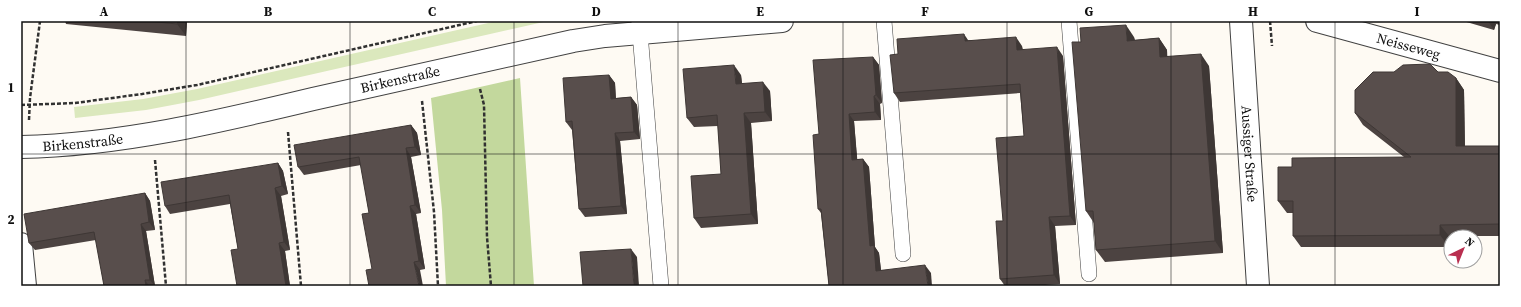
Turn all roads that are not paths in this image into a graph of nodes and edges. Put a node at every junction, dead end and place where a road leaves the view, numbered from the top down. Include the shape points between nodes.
1 (782, 21) edge
2 (884, 21) edge
3 (1069, 21) edge
4 (1241, 21) edge
5 (1318, 21) edge
6 (640, 27) edge
7 (1500, 71) edge
8 (25, 147) edge
9 (21, 244) edge
10 (903, 254) dead end
11 (1089, 274) dead end
12 (25, 286) edge
13 (661, 286) edge
14 (1258, 286) edge

1 - 6 street, Birkenstraße
2 - 10 lane
3 - 11 lane
4 - 14 street, Aussiger Straße
5 - 7 street, Neisseweg
6 - 8 street, Birkenstraße via 153,134
6 - 13 lane
9 - 12 street

